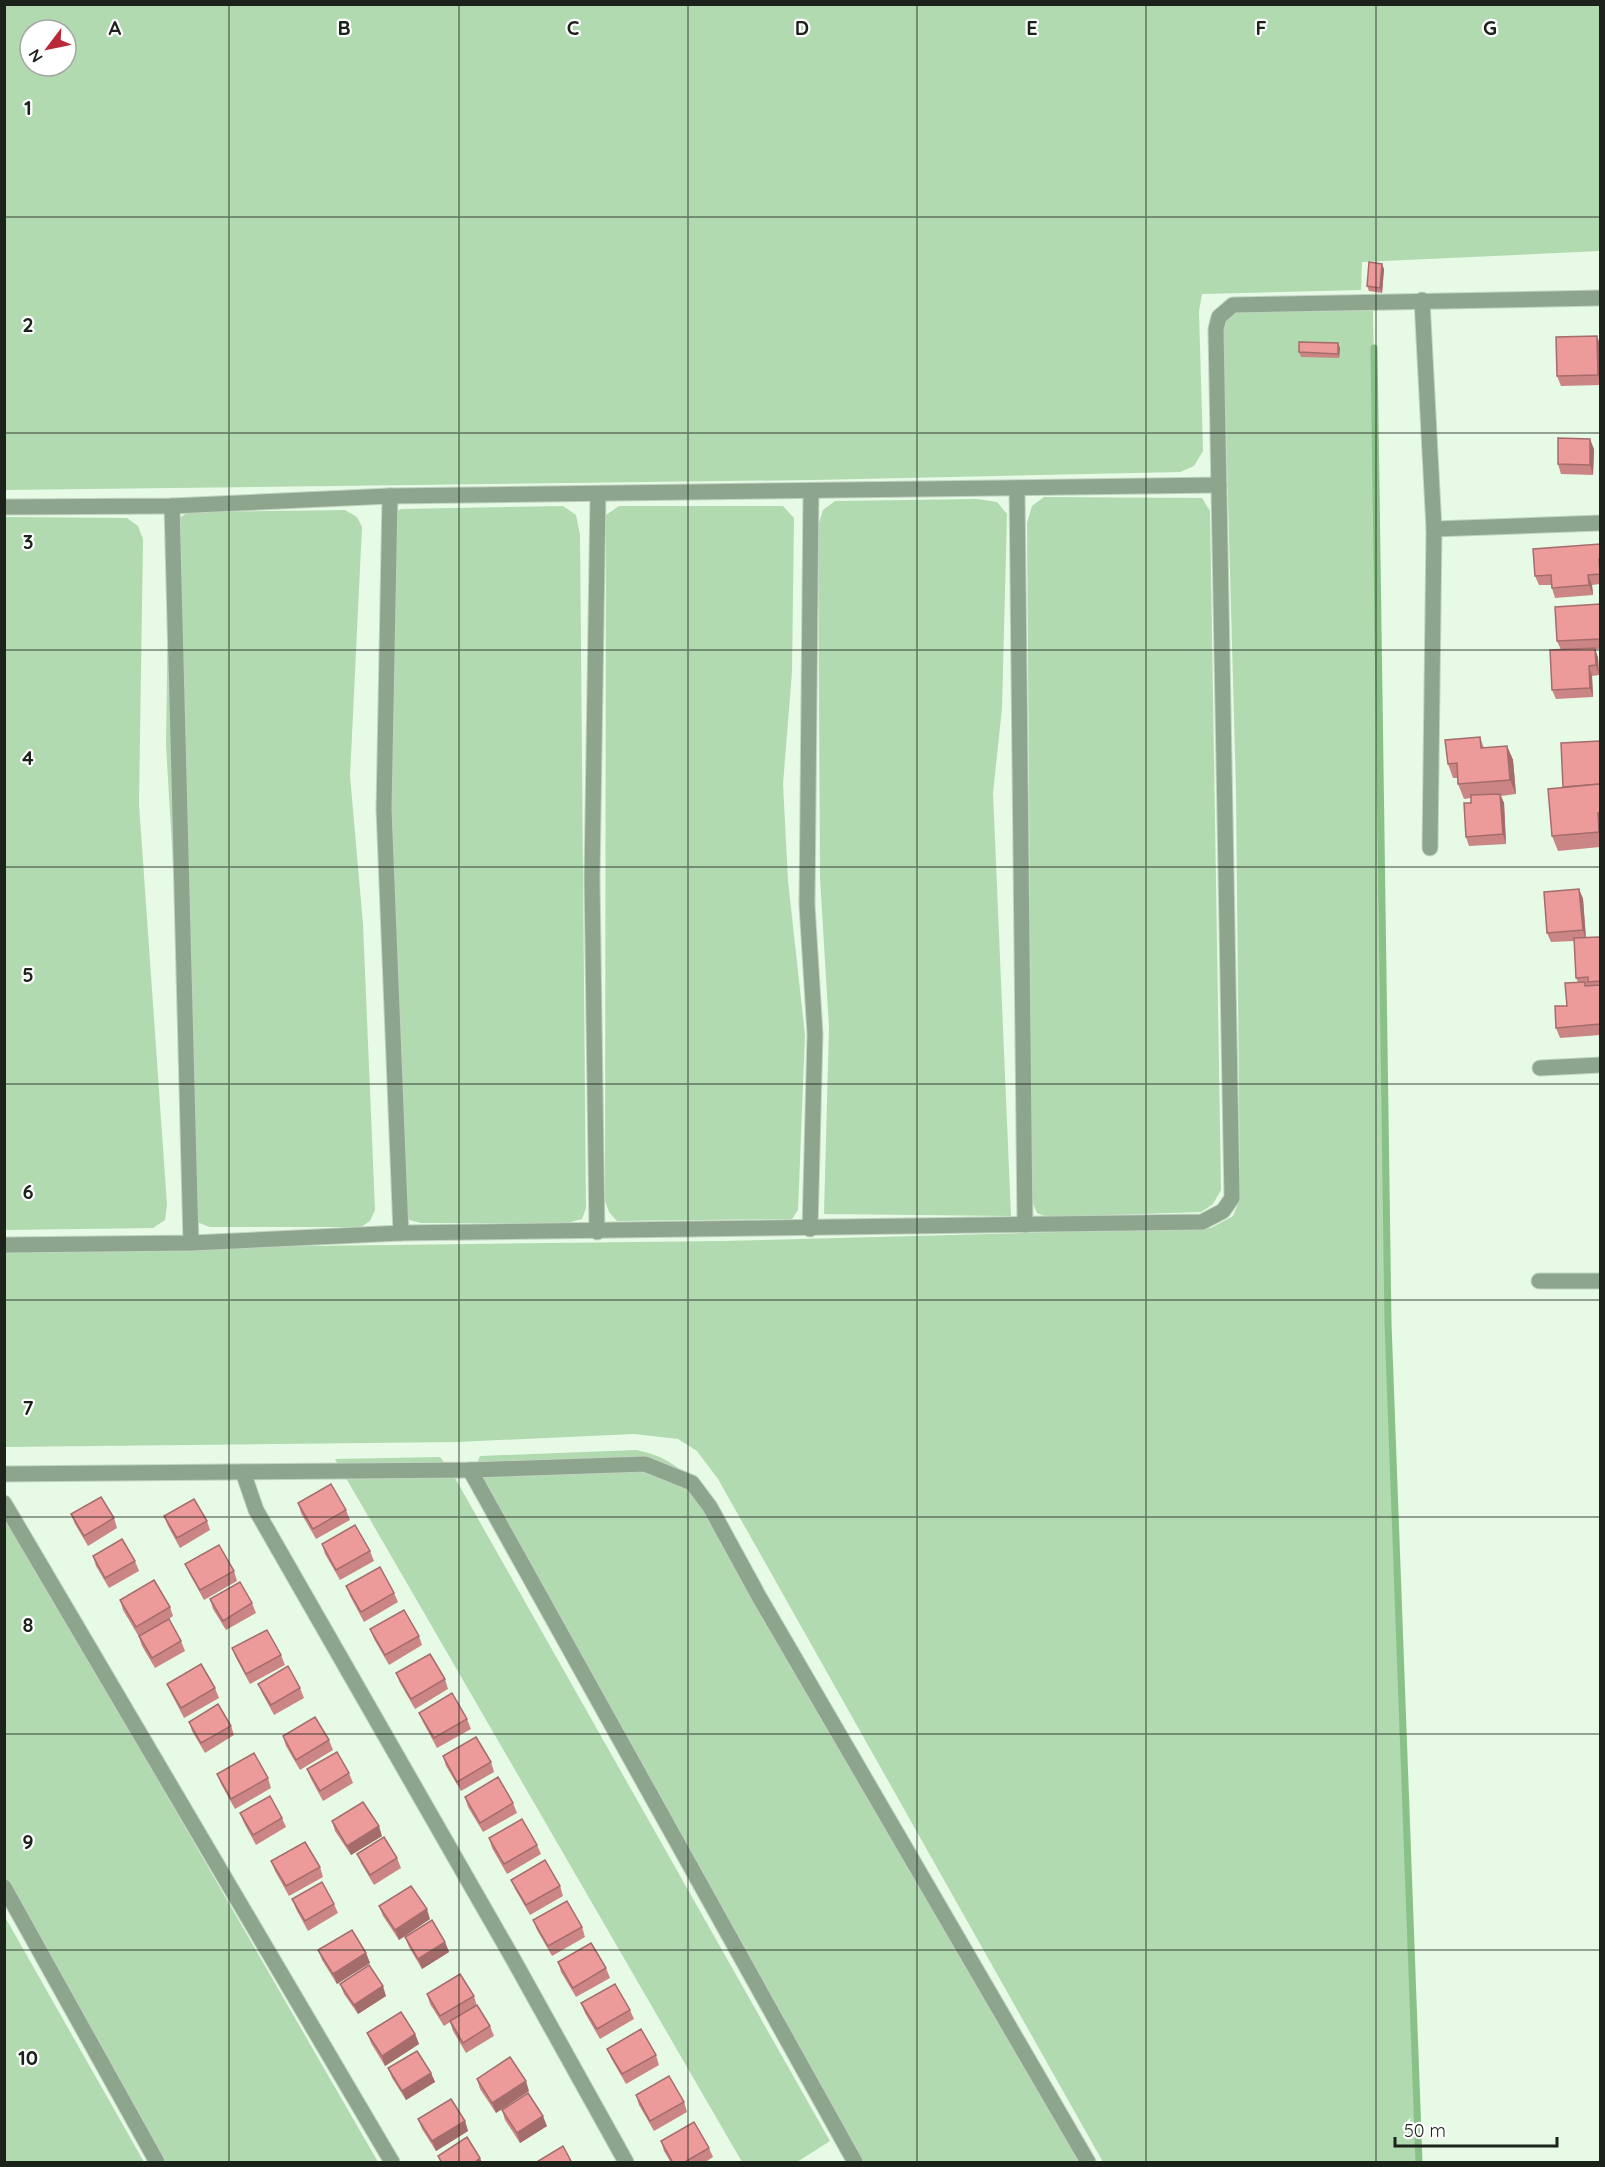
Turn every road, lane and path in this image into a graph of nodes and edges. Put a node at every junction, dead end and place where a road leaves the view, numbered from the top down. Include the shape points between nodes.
1 (1600, 298) edge
2 (1422, 300) junction
3 (1219, 485) junction
4 (1017, 488) junction
5 (810, 491) junction
6 (598, 495) junction
7 (390, 496) junction
8 (172, 506) junction
9 (4, 507) edge
10 (1600, 523) edge
11 (1434, 529) junction
12 (1430, 848) dead end
13 (1600, 1065) edge
14 (1540, 1068) dead end
15 (1025, 1225) junction
16 (810, 1229) junction
17 (597, 1232) junction
18 (401, 1233) junction
19 (191, 1243) junction
20 (4, 1245) edge
21 (1539, 1281) dead end
22 (1600, 1281) edge
23 (470, 1470) junction
24 (243, 1472) junction
25 (4, 1473) edge
26 (4, 1503) edge
27 (4, 1887) edge
28 (157, 2163) edge
29 (392, 2163) edge
30 (626, 2163) edge
31 (855, 2163) edge
32 (1089, 2163) edge

1 - 2 street
2 - 3 street via 1233,305 1219,317
2 - 11 street
3 - 4 street
3 - 15 street via 1232,1198 1223,1211 1202,1222
4 - 5 street
4 - 15 street
5 - 6 street
5 - 16 street via 807,905 815,1035
6 - 7 street
6 - 17 street via 592,878
7 - 8 street
7 - 18 street via 384,808
8 - 9 street
8 - 19 street
10 - 11 street
11 - 12 street
13 - 14 street
15 - 16 street
16 - 17 street
17 - 18 street
18 - 19 street
19 - 20 street
21 - 22 street
23 - 24 street
23 - 31 street
23 - 32 street via 645,1464 692,1483 710,1507
24 - 25 street
24 - 30 street via 256,1510
26 - 29 street
27 - 28 street

